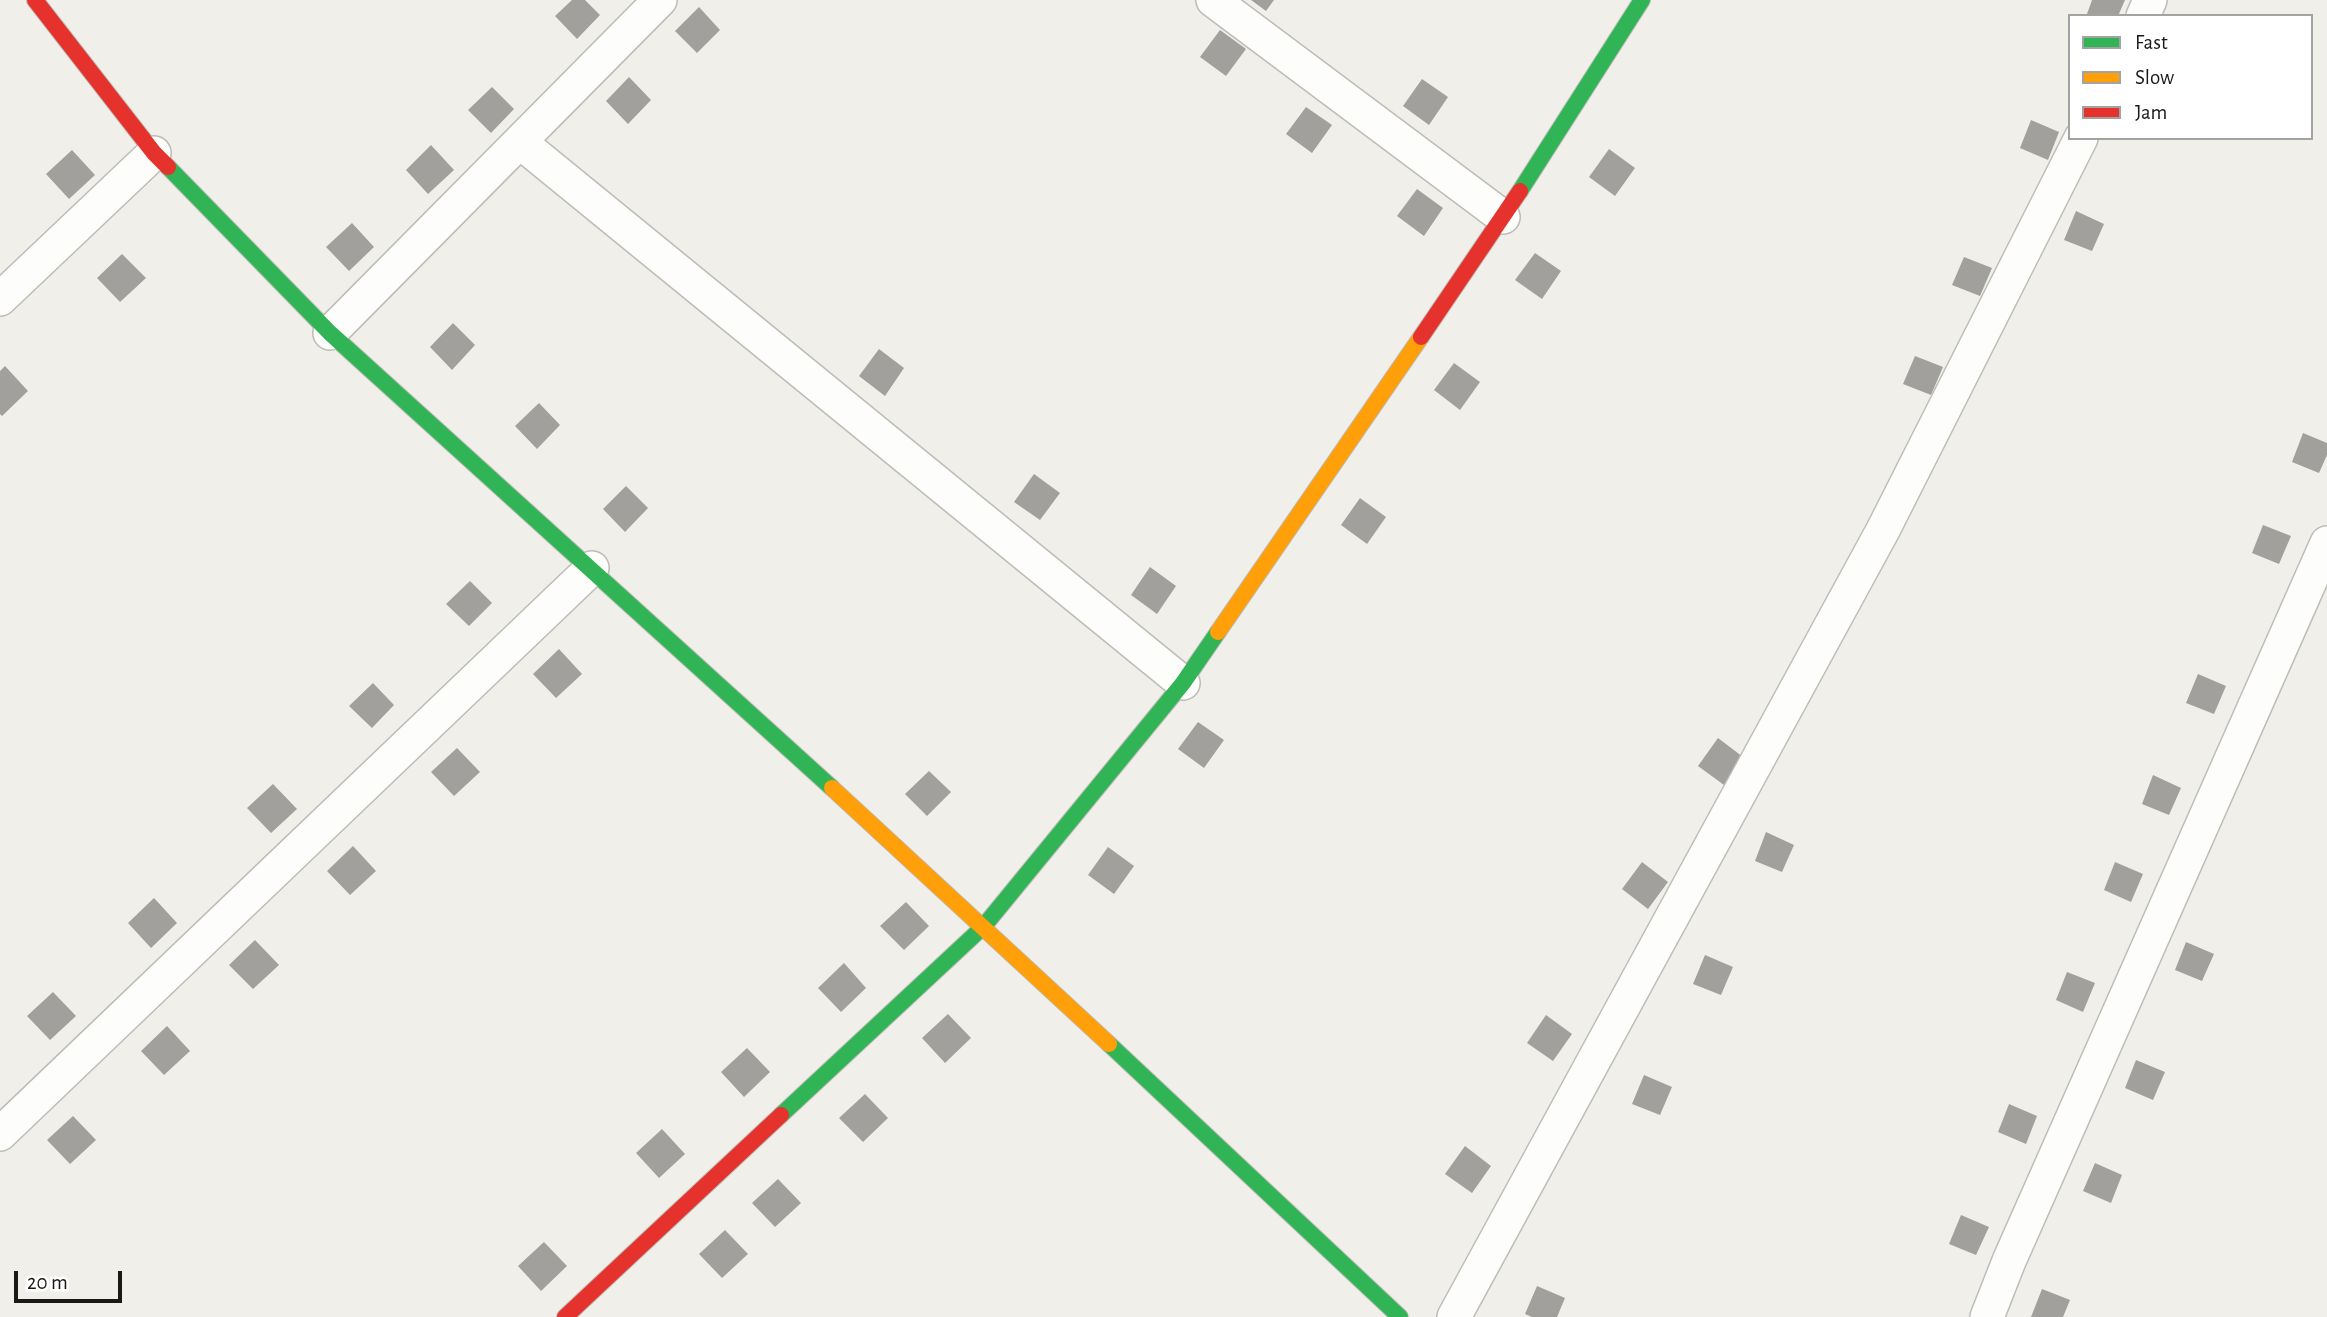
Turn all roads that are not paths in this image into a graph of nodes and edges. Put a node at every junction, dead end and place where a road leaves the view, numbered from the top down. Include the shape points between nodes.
1 (35, 0) edge
2 (660, 0) edge
3 (1213, 0) edge
4 (1642, 0) edge
5 (2080, 140) edge
6 (520, 142) junction
7 (153, 153) junction
8 (1503, 218) junction
9 (0, 299) edge
10 (330, 333) junction
11 (2327, 543) edge
12 (592, 568) junction
13 (1183, 683) junction
14 (984, 926) junction
15 (0, 1134) edge
16 (565, 1317) edge
17 (1400, 1317) edge
18 (1454, 1317) edge
19 (1987, 1317) edge

1 - 7 street
2 - 6 street
3 - 8 street
4 - 8 street
5 - 18 street via 1884,530
6 - 10 street
6 - 13 street
7 - 9 street
7 - 10 street
8 - 13 street
10 - 12 street
11 - 19 street
12 - 14 street
12 - 15 street
13 - 14 street
14 - 16 street
14 - 17 street

